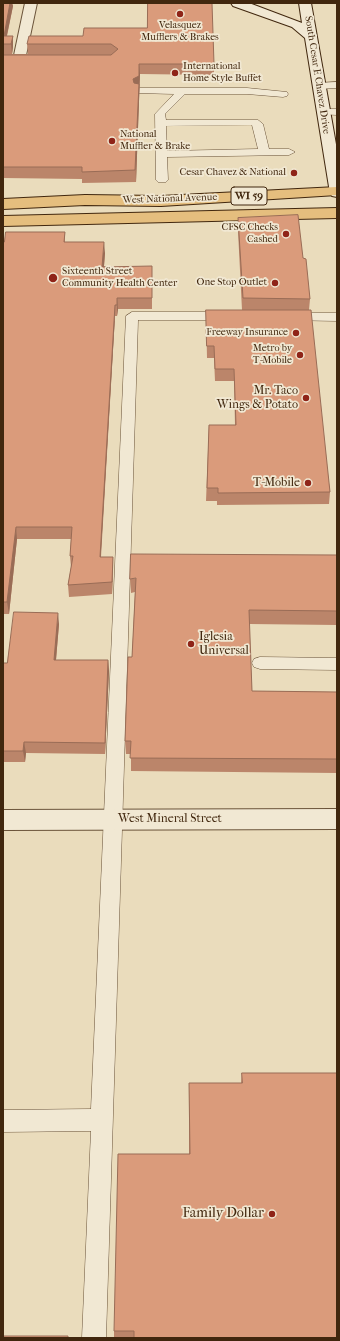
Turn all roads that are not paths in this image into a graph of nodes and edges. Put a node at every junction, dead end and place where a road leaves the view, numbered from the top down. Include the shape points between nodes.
1 (31, 3) edge
2 (237, 3) edge
3 (305, 3) edge
4 (310, 36) junction
5 (35, 60) edge
6 (337, 85) edge
7 (319, 86) junction
8 (140, 91) edge
9 (181, 91) junction
10 (283, 94) dead end
11 (323, 112) junction
12 (337, 112) edge
13 (160, 123) junction
14 (264, 152) junction
15 (290, 152) dead end
16 (162, 154) junction
17 (162, 180) dead end
18 (337, 192) edge
19 (161, 201) junction
20 (3, 204) edge
21 (337, 213) edge
22 (162, 217) junction
23 (3, 221) edge
24 (240, 316) edge
25 (278, 317) edge
26 (337, 317) edge
27 (260, 663) dead end
28 (337, 664) edge
29 (113, 819) junction
30 (337, 819) edge
31 (3, 820) edge
32 (102, 1120) junction
33 (3, 1121) edge
34 (94, 1338) edge

1 - 5 main road via 14,60
2 - 4 main road via 296,24
3 - 4 main road, South Cesar E Chavez Drive
4 - 7 main road, South Cesar E Chavez Drive
6 - 7 lane
7 - 11 main road, South Cesar E Chavez Drive
8 - 9 lane
9 - 10 lane
9 - 13 lane via 176,101 160,114
11 - 12 lane
11 - 18 main road, South Cesar E Chavez Drive
13 - 14 lane via 254,122 260,128
13 - 16 lane
14 - 15 lane
14 - 16 lane
16 - 17 lane
18 - 19 main road, West National Avenue / WI 59
19 - 20 main road, West National Avenue / WI 59 via 85,200
19 - 22 main road
21 - 22 main road, West National Avenue / WI 59
22 - 23 main road, West National Avenue / WI 59
24 - 29 lane via 132,316
25 - 26 lane
27 - 28 lane
29 - 30 main road, West Mineral Street
29 - 31 main road, West Mineral Street
29 - 32 lane
32 - 33 lane
32 - 34 lane

